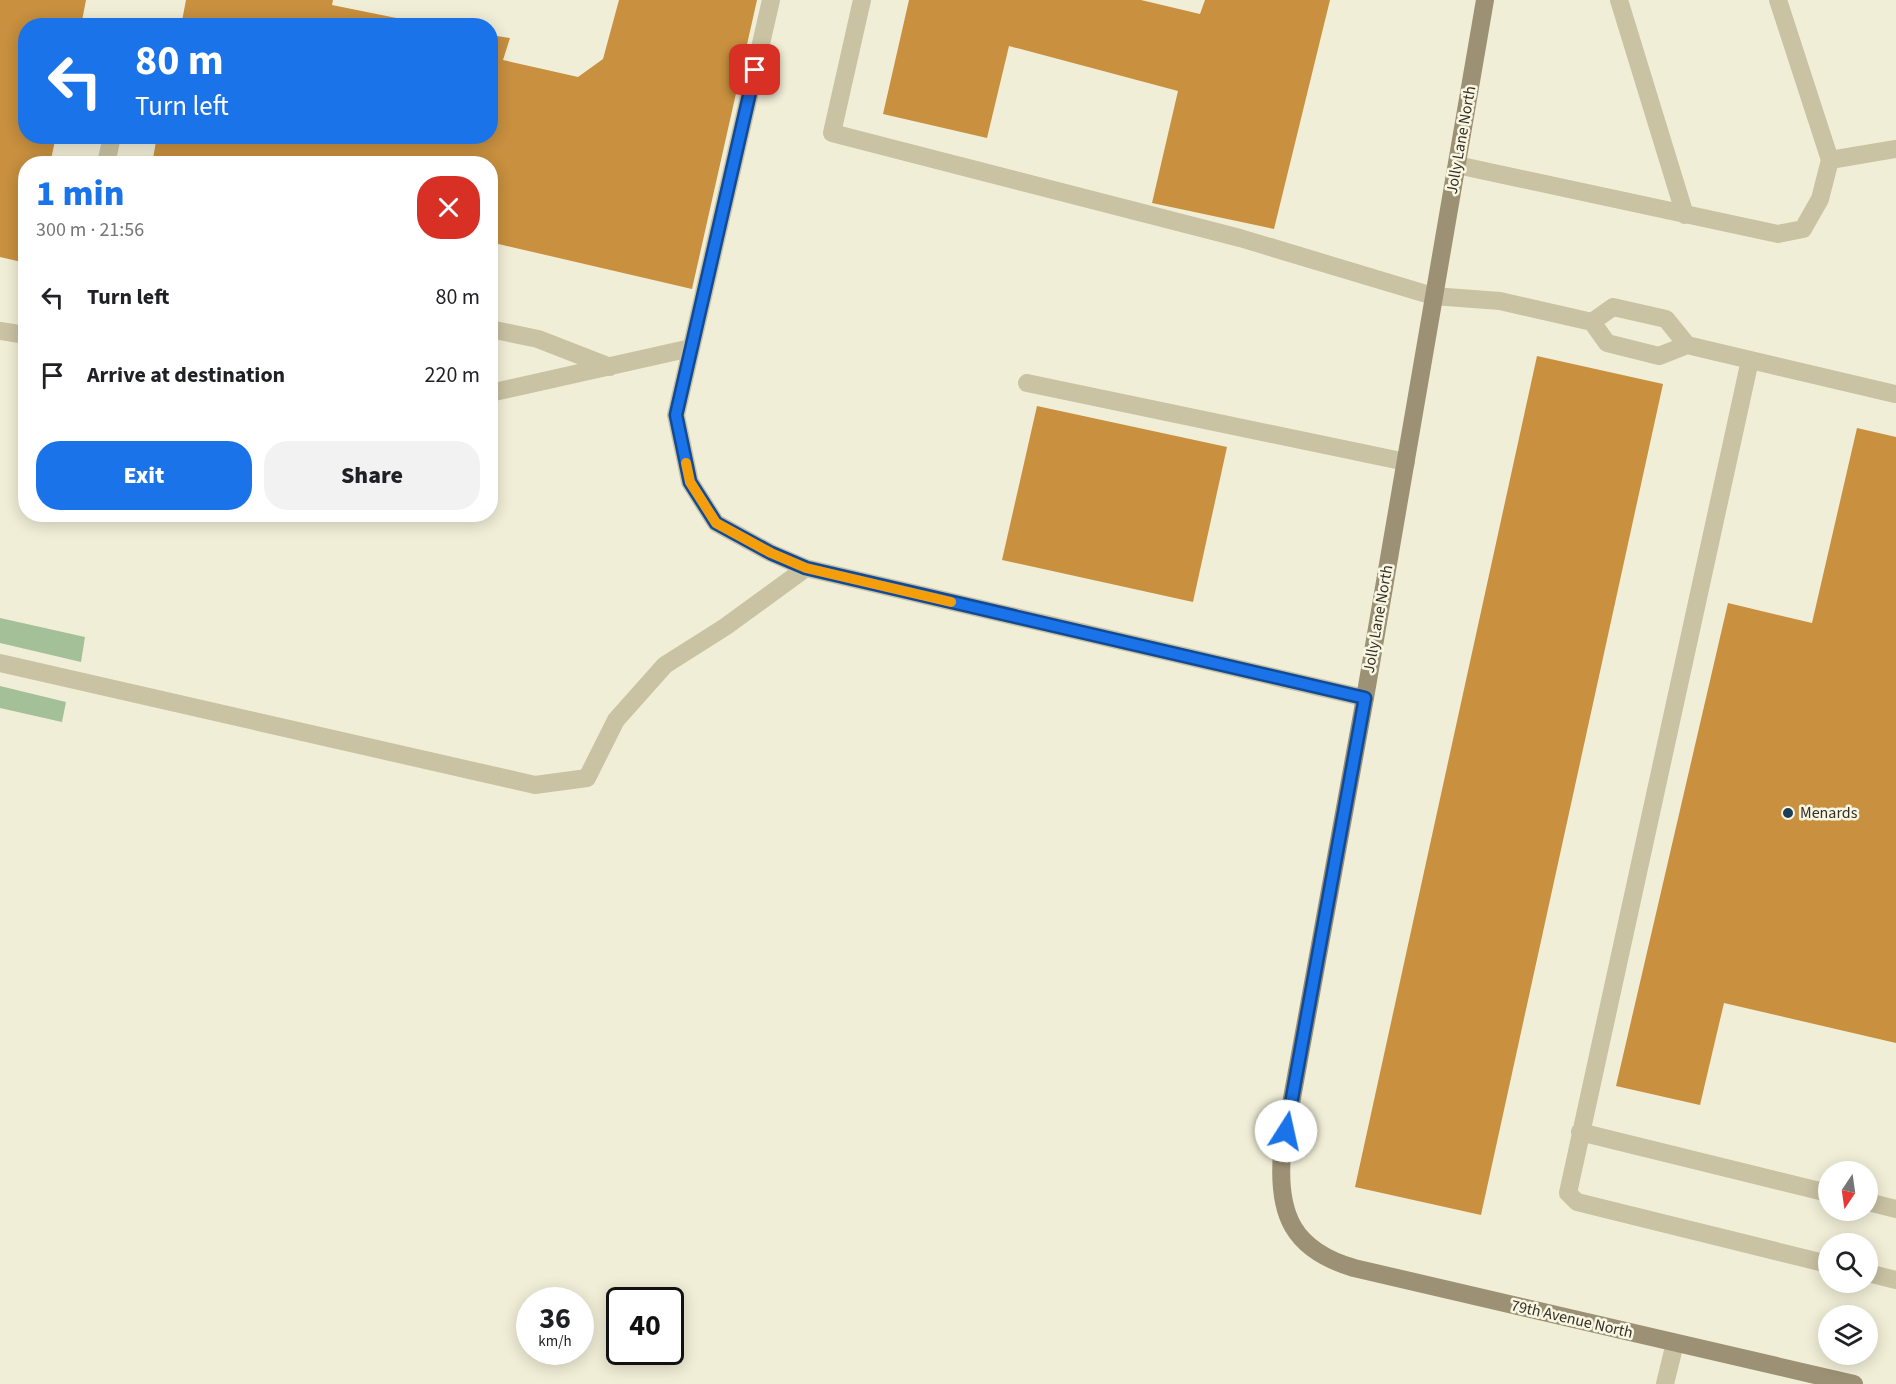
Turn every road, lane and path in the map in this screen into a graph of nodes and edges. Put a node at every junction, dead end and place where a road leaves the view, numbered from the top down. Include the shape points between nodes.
1 (771, 0) edge
2 (862, 0) edge
3 (1485, 0) edge
4 (1619, 0) edge
5 (1778, 0) edge
6 (1896, 149) edge
7 (1830, 160) junction
8 (1457, 165) junction
9 (1685, 215) junction
10 (1433, 296) junction
11 (1592, 322) junction
12 (0, 331) edge
13 (498, 331) edge
14 (18, 334) edge
15 (1687, 345) junction
16 (691, 348) junction
17 (1750, 360) junction
18 (610, 367) junction
19 (1027, 383) dead end
20 (498, 391) edge
21 (1894, 394) edge
22 (1406, 462) junction
23 (806, 568) junction
24 (0, 663) edge
25 (1365, 698) junction
26 (1580, 1132) junction
27 (1818, 1191) edge
28 (1878, 1204) edge
29 (1896, 1209) edge
30 (1298, 1236) joint
31 (1818, 1262) edge
32 (1878, 1276) edge
33 (1896, 1281) edge
34 (1675, 1342) junction
35 (1665, 1384) edge
36 (1854, 1384) edge

1 - 16 lane
2 - 10 lane via 832,133 1240,238
3 - 8 street, Jolly Lane North
4 - 9 lane
5 - 7 lane
6 - 7 lane
7 - 9 lane via 1820,199 1803,229 1778,234
8 - 9 lane
8 - 10 street, Jolly Lane North
10 - 11 lane via 1500,301
10 - 22 street, Jolly Lane North
11 - 15 lane via 1607,343 1659,356
11 - 15 lane via 1613,307 1666,320
12 - 14 lane
13 - 18 lane via 538,339
15 - 17 lane
16 - 18 lane
16 - 23 lane via 676,415 690,482 716,523
17 - 21 lane
17 - 26 lane
18 - 20 lane
19 - 22 lane
22 - 25 street, Jolly Lane North
23 - 24 lane via 665,665 616,720 587,778 556,782 535,784
23 - 25 lane
25 - 30 street, Jolly Lane North via 1282,1153 1280,1177 1286,1210
26 - 27 lane
26 - 31 lane via 1568,1193 1576,1202
28 - 29 lane
30 - 34 street, 79th Avenue North via 1323,1257 1354,1268
32 - 33 lane
34 - 35 lane
34 - 36 street, 79th Avenue North

